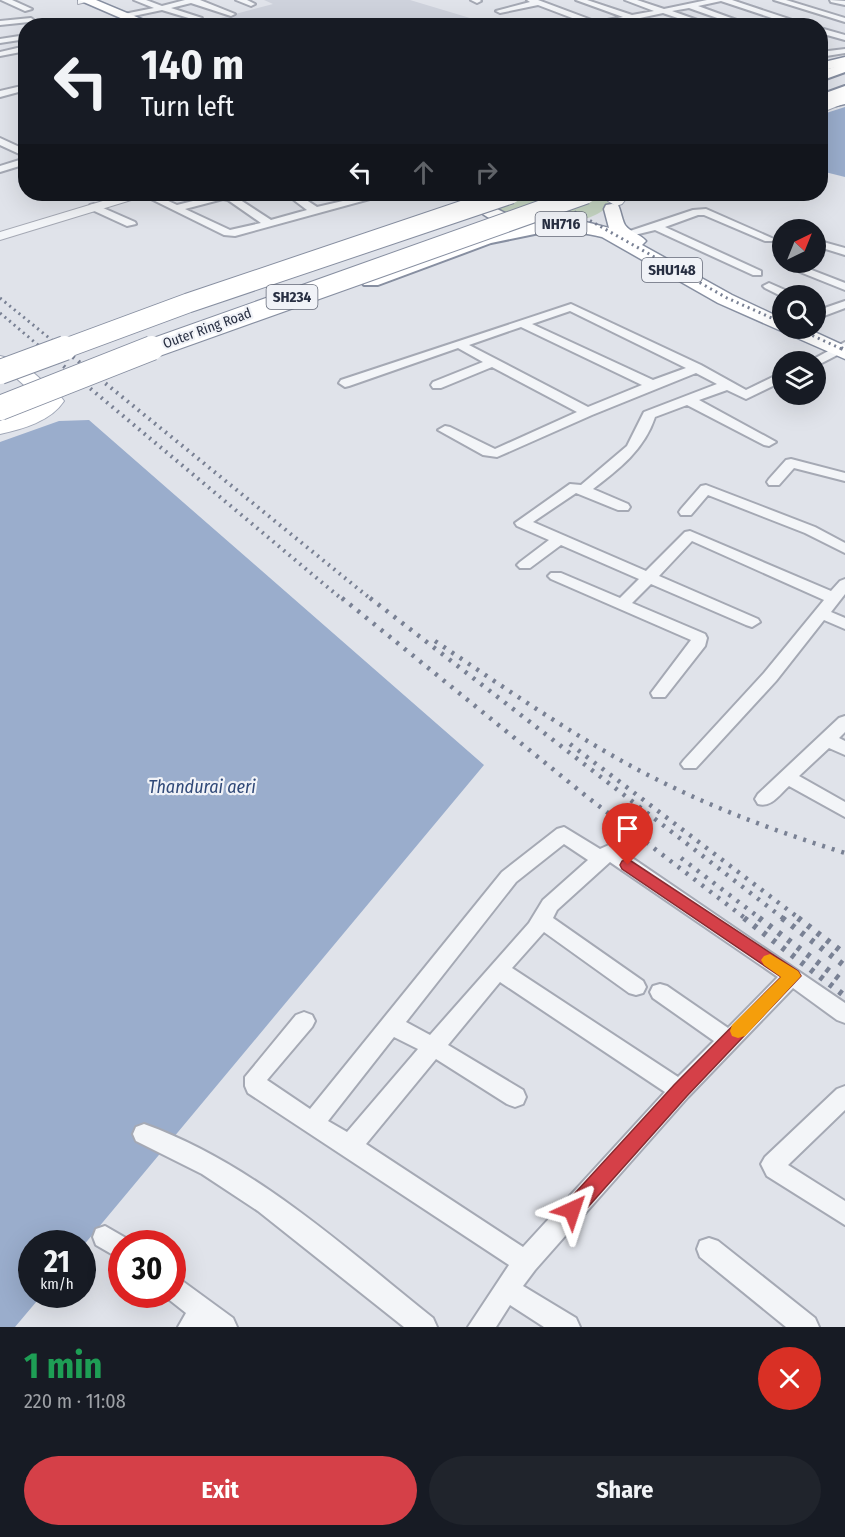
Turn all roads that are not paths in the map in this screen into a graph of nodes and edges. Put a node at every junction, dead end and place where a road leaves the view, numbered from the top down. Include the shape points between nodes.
1 (19, 0) edge
2 (138, 0) edge
3 (192, 0) edge
4 (240, 0) edge
5 (580, 0) edge
6 (629, 0) edge
7 (671, 0) edge
8 (718, 0) edge
9 (724, 0) edge
10 (778, 0) edge
11 (834, 0) edge
12 (7, 1) edge
13 (84, 1) edge
14 (535, 1) edge
15 (845, 3) edge
16 (0, 4) edge
17 (251, 4) dead end
18 (690, 6) junction
19 (162, 8) junction
20 (28, 9) dead end
21 (845, 10) edge
22 (500, 11) dead end
23 (664, 11) junction
24 (231, 14) dead end
25 (828, 15) junction
26 (125, 18) edge
27 (139, 18) edge
28 (193, 18) edge
29 (575, 18) edge
30 (632, 18) joint
31 (686, 18) edge
32 (725, 18) edge
33 (781, 18) edge
34 (845, 20) edge
35 (18, 21) edge
36 (0, 23) edge
37 (828, 33) edge
38 (18, 38) edge
39 (844, 38) edge
40 (828, 39) edge
41 (0, 41) edge
42 (18, 51) edge
43 (845, 51) edge
44 (3, 54) dead end
45 (828, 54) edge
46 (845, 61) edge
47 (828, 66) edge
48 (845, 67) edge
49 (828, 74) edge
50 (18, 89) edge
51 (0, 94) edge
52 (0, 141) edge
53 (18, 150) edge
54 (18, 163) edge
55 (0, 169) edge
56 (115, 201) edge
57 (161, 201) edge
58 (203, 201) edge
59 (237, 201) edge
60 (301, 201) edge
61 (355, 201) edge
62 (465, 201) edge
63 (480, 201) edge
64 (490, 201) edge
65 (566, 201) edge
66 (614, 201) edge
67 (616, 201) edge
68 (94, 207) junction
69 (176, 208) junction
70 (315, 211) junction
71 (131, 224) dead end
72 (270, 224) junction
73 (556, 225) junction
74 (656, 227) junction
75 (626, 234) junction
76 (0, 236) edge
77 (769, 239) dead end
78 (826, 246) edge
79 (845, 252) edge
80 (757, 273) dead end
81 (812, 273) edge
82 (769, 286) dead end
83 (845, 286) edge
84 (772, 287) edge
85 (772, 311) edge
86 (772, 321) edge
87 (521, 323) junction
88 (826, 337) edge
89 (819, 339) edge
90 (459, 344) junction
91 (843, 348) edge
92 (826, 356) edge
93 (493, 362) junction
94 (0, 364) edge
95 (697, 368) junction
96 (0, 372) edge
97 (772, 382) edge
98 (345, 384) dead end
99 (437, 385) dead end
100 (653, 385) junction
101 (727, 385) junction
102 (685, 401) junction
103 (0, 408) edge
104 (587, 412) junction
105 (0, 413) edge
106 (0, 428) edge
107 (445, 430) dead end
108 (769, 442) dead end
109 (845, 477) edge
110 (774, 482) dead end
111 (583, 490) junction
112 (623, 507) dead end
113 (686, 512) dead end
114 (560, 540) junction
115 (845, 549) edge
116 (525, 565) dead end
117 (556, 576) dead end
118 (647, 577) junction
119 (845, 584) edge
120 (835, 599) junction
121 (622, 605) junction
122 (821, 613) junction
123 (752, 622) dead end
124 (845, 624) edge
125 (659, 693) dead end
126 (845, 722) edge
127 (827, 739) junction
128 (845, 749) edge
129 (690, 764) dead end
130 (787, 777) junction
131 (764, 799) dead end
132 (845, 810) edge
133 (601, 859) junction
134 (541, 920) junction
135 (498, 970) junction
136 (792, 976) junction
137 (636, 987) dead end
138 (660, 992) dead end
139 (845, 1014) edge
140 (304, 1022) dead end
141 (391, 1025) junction
142 (729, 1040) junction
143 (434, 1047) junction
144 (680, 1090) junction
145 (845, 1096) edge
146 (515, 1097) dead end
147 (313, 1123) junction
148 (144, 1134) dead end
149 (350, 1146) junction
150 (845, 1214) edge
151 (709, 1249) dead end
152 (526, 1262) junction
153 (506, 1289) junction
154 (186, 1305) edge
155 (197, 1319) edge
156 (224, 1327) edge
157 (424, 1327) edge
158 (481, 1327) edge
159 (567, 1327) edge
160 (806, 1327) edge

1 - 12 street
2 - 19 street
3 - 19 street
3 - 24 street
4 - 17 street
5 - 30 street
6 - 23 street
7 - 18 street
8 - 18 street
9 - 33 street
10 - 25 street
11 - 15 street
12 - 16 street
12 - 20 street
13 - 26 highway
14 - 22 street
14 - 29 street
18 - 23 street
18 - 32 street
19 - 27 street
19 - 28 street
21 - 25 street
23 - 30 street
23 - 31 street
25 - 34 street
35 - 36 street
37 - 39 street
38 - 41 street
39 - 40 street
42 - 44 street
43 - 45 street
46 - 47 highway
48 - 49 highway
50 - 51 street
52 - 53 street
54 - 55 street
56 - 68 street
57 - 69 street
58 - 69 street
59 - 72 street
60 - 70 street
61 - 70 street
62 - 94 highway via 113,321
63 - 73 highway, NH716 via 501,216
64 - 96 highway, Outer Ring Road / SH234, bridge via 165,311
65 - 103 highway, Outer Ring Road / SH234, bridge via 213,325
66 - 73 highway, NH716 via 597,218
67 - 75 highway via 616,227
68 - 71 street
68 - 76 street
69 - 72 street via 228,232 240,233
70 - 72 street
73 - 86 highway, SHU148 via 583,226 608,233
73 - 105 highway via 504,234
74 - 75 street
74 - 77 street via 706,212
74 - 80 street
75 - 85 highway, SHU148 via 730,293
78 - 79 street
81 - 83 street
82 - 84 street
87 - 90 street
87 - 95 street via 571,307
87 - 100 street
88 - 91 highway
89 - 91 highway
90 - 93 street
90 - 98 street
91 - 92 street
93 - 99 street
93 - 104 street
94 - 106 main road via 13,365 54,401 50,409
95 - 100 street
95 - 101 street
97 - 101 street via 746,395
100 - 102 street
100 - 104 street
101 - 102 street
102 - 108 street
102 - 111 street via 649,415 645,431 627,456
104 - 107 street via 497,453
109 - 110 street via 791,463
111 - 112 street
111 - 114 street via 575,487 522,523
113 - 115 street via 706,489 810,530
114 - 116 street
114 - 118 street
117 - 121 street
118 - 120 street via 690,535
118 - 121 street
118 - 123 street
119 - 120 street
120 - 122 street
121 - 125 street via 699,639
122 - 124 street
122 - 129 street via 770,677
126 - 127 street
127 - 128 street
127 - 130 street
130 - 131 street
130 - 132 street
133 - 134 street via 549,906
133 - 136 street via 609,852
133 - 141 street via 564,834 509,877
134 - 135 street
134 - 137 street
135 - 143 street
135 - 144 street
136 - 139 street
136 - 142 street
138 - 142 street
140 - 147 street via 256,1077 256,1086
141 - 143 street
141 - 147 street
142 - 144 street
143 - 146 street
143 - 149 street
144 - 152 street
145 - 150 street via 773,1164
147 - 149 street
148 - 157 street via 209,1167 296,1224
149 - 152 street
151 - 160 street
152 - 153 street
153 - 158 street
153 - 159 street
154 - 155 street
155 - 156 street

